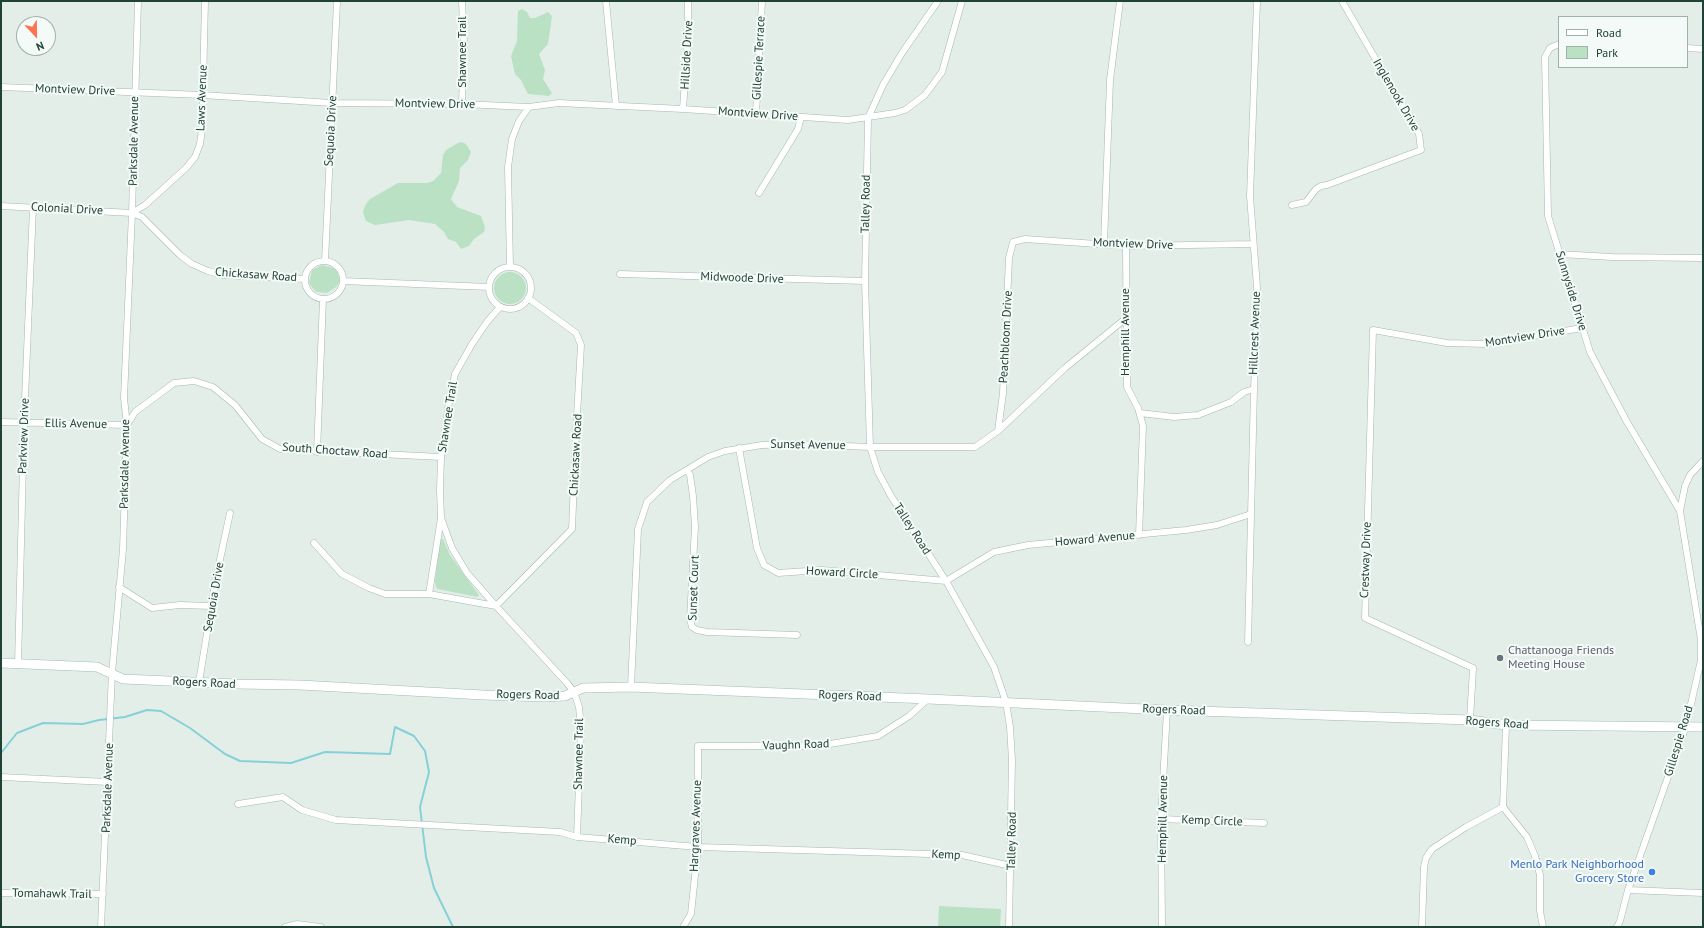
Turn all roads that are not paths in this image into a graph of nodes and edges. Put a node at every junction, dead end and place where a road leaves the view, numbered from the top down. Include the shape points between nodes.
1 (138, 1) edge
2 (205, 1) edge
3 (337, 1) edge
4 (462, 1) edge
5 (606, 1) edge
6 (688, 1) edge
7 (762, 1) edge
8 (938, 1) edge
9 (962, 1) edge
10 (1120, 1) edge
11 (1256, 1) edge
12 (1342, 1) edge
13 (1558, 44) edge
14 (1688, 48) edge
15 (1703, 49) edge
16 (1, 87) edge
17 (135, 92) junction
18 (202, 95) junction
19 (332, 103) junction
20 (462, 104) junction
21 (616, 106) junction
22 (529, 107) junction
23 (683, 109) junction
24 (756, 114) junction
25 (801, 117) junction
26 (868, 118) junction
27 (759, 192) dead end
28 (1292, 205) dead end
29 (1, 206) edge
30 (33, 207) junction
31 (132, 213) junction
32 (1014, 242) joint
33 (1104, 244) junction
34 (1253, 244) junction
35 (1126, 246) junction
36 (1559, 254) junction
37 (1703, 258) edge
38 (325, 261) junction
39 (510, 267) junction
40 (620, 274) dead end
41 (305, 279) junction
42 (343, 281) junction
43 (865, 281) junction
44 (489, 287) junction
45 (528, 298) junction
46 (323, 300) junction
47 (500, 307) junction
48 (1125, 319) junction
49 (1582, 328) junction
50 (1373, 330) joint
51 (1254, 389) junction
52 (1140, 413) junction
53 (1, 422) edge
54 (24, 423) junction
55 (127, 425) junction
56 (998, 431) junction
57 (870, 447) junction
58 (739, 448) junction
59 (317, 452) junction
60 (441, 457) junction
61 (1703, 461) edge
62 (687, 470) junction
63 (1680, 511) junction
64 (230, 513) dead end
65 (1251, 514) junction
66 (441, 518) junction
67 (1139, 535) junction
68 (314, 543) dead end
69 (946, 581) junction
70 (119, 587) junction
71 (429, 594) junction
72 (212, 606) junction
73 (496, 606) junction
74 (796, 635) dead end
75 (1248, 642) dead end
76 (1, 663) edge
77 (18, 664) junction
78 (112, 673) junction
79 (199, 682) junction
80 (631, 688) junction
81 (574, 692) junction
82 (928, 699) junction
83 (1006, 702) junction
84 (1167, 710) junction
85 (1470, 720) junction
86 (1506, 725) junction
87 (1686, 726) junction
88 (1703, 727) edge
89 (698, 746) joint
90 (1, 777) edge
91 (108, 782) junction
92 (238, 804) dead end
93 (1503, 807) junction
94 (1161, 819) junction
95 (1264, 823) dead end
96 (577, 837) junction
97 (698, 847) junction
98 (1012, 866) junction
99 (1628, 890) junction
100 (1, 893) edge
101 (1703, 893) edge
102 (103, 894) junction
103 (1620, 925) edge
104 (101, 927) edge
105 (285, 927) edge
106 (321, 927) edge
107 (683, 927) edge
108 (1009, 927) edge
109 (1162, 927) edge
110 (1422, 927) edge
111 (1543, 927) edge

1 - 17 street, Parksdale Avenue
2 - 18 street, Laws Avenue
3 - 19 street, Sequoia Drive
4 - 20 street, Shawnee Trail
5 - 21 street
6 - 23 street, Hillside Drive
7 - 24 street, Gillespie Terrace
8 - 26 street, Talley Road via 883,85
9 - 26 street via 942,72 933,86 905,110
10 - 33 street via 1110,80
11 - 34 street, Hillcrest Avenue via 1250,196
12 - 28 street, Inglenook Drive via 1419,134 1421,150 1321,186 1306,202
13 - 36 street, Sunnyside Drive via 1550,48 1545,57 1544,69 1548,216
14 - 15 street
16 - 17 street, Montview Drive
17 - 18 street, Montview Drive
17 - 31 street, Parksdale Avenue
18 - 19 street, Montview Drive
18 - 31 street, Laws Avenue via 202,129 195,157 145,206
19 - 20 street, Montview Drive
19 - 38 street, Sequoia Drive
20 - 22 street, Montview Drive
21 - 22 street, Montview Drive via 559,103
21 - 23 street, Montview Drive
22 - 39 street via 519,121 512,139 508,167
23 - 24 street, Montview Drive
24 - 25 street, Montview Drive
25 - 26 street, Montview Drive via 848,120
25 - 27 street via 798,129
26 - 43 street, Talley Road
29 - 30 street, Colonial Drive
30 - 31 street, Colonial Drive
30 - 54 street, Parkview Drive
31 - 41 street, Chickasaw Road via 142,217 180,255 208,271 222,275
31 - 55 street, Parksdale Avenue via 124,398
32 - 33 street, Montview Drive via 1025,239
32 - 56 street, Peachbloom Drive via 1009,258 1003,393
33 - 35 street, Montview Drive
34 - 35 street, Montview Drive
34 - 51 street, Hillcrest Avenue via 1258,300
35 - 48 street, Hemphill Avenue
36 - 37 street
36 - 49 street, Sunnyside Drive
38 - 41 street via 316,263 307,270
38 - 42 street via 334,264 340,270
39 - 44 street via 496,272
39 - 45 street via 524,273 530,281
40 - 43 street, Midwoode Drive
41 - 46 street via 306,288 313,296
42 - 44 street
42 - 46 street via 340,291 333,297
43 - 57 street, Talley Road
44 - 47 street via 494,301
45 - 47 street via 514,308
45 - 73 street, Chickasaw Road via 576,333 581,345 572,530
46 - 59 street
47 - 60 street, Shawnee Trail via 472,344 455,374
48 - 52 street, Hemphill Avenue via 1126,387
48 - 56 street, Sunset Avenue via 1065,368
49 - 50 street, Montview Drive via 1486,344 1447,343
49 - 63 street, Sunnyside Drive via 1601,376
50 - 85 street, Crestway Drive via 1365,618 1473,668
51 - 52 street via 1244,392 1231,402 1198,415 1174,417
51 - 65 street, Hillcrest Avenue
52 - 67 street, Hemphill Avenue via 1143,432
53 - 54 street, Ellis Avenue
54 - 55 street, Ellis Avenue
54 - 77 street, Parkview Drive
55 - 59 street, South Choctaw Road via 135,412 174,383 194,381 213,387 235,405 262,439 280,449
55 - 70 street, Parksdale Avenue via 123,550
56 - 57 street, Sunset Avenue via 975,447
57 - 58 street, Sunset Avenue via 797,444
57 - 69 street, Talley Road via 878,472 891,496
58 - 62 street, Sunset Avenue via 708,457
58 - 69 street, Howard Circle via 757,548 764,565 778,573 822,570
59 - 60 street, South Choctaw Road
60 - 66 street, Shawnee Trail
61 - 63 street, Gillespie Road via 1690,475
62 - 74 street, Sunset Court via 693,496 695,527 690,619 692,626 707,632
62 - 80 street, Sunset Avenue via 670,480 647,502 638,529
63 - 87 street, Gillespie Road via 1701,640 1701,660
64 - 72 street, Sequoia Drive
65 - 67 street, Howard Avenue via 1186,530
65 - 75 street, Hillcrest Avenue
66 - 71 street, Shawnee Trail
66 - 73 street, Shawnee Trail via 452,548 467,573
67 - 69 street, Howard Avenue via 1028,545 994,552
68 - 71 street via 342,574 369,588 385,594
69 - 83 street, Talley Road via 994,667
70 - 72 street via 152,608 180,605
70 - 78 street, Parksdale Avenue
71 - 73 street
72 - 79 street, Sequoia Drive
73 - 81 street, Shawnee Trail
76 - 77 street, Rogers Road
77 - 78 street, Rogers Road via 97,667
78 - 79 street, Rogers Road via 123,679
78 - 91 street, Parksdale Avenue
79 - 81 street, Rogers Road via 546,697 565,696
80 - 81 street, Rogers Road via 583,688
80 - 82 street, Rogers Road
81 - 96 street, Shawnee Trail via 582,729
82 - 83 street, Rogers Road
82 - 89 street, Vaughn Road via 909,716 878,736 818,746
83 - 84 street, Rogers Road
83 - 98 street, Talley Road via 1012,760
84 - 85 street, Rogers Road
84 - 94 street, Hemphill Avenue
85 - 86 street, Rogers Road
86 - 87 street, Rogers Road
86 - 93 street
87 - 88 street, Rogers Road
87 - 99 street, Gillespie Road
89 - 97 street, Hargraves Avenue
90 - 91 street
91 - 102 street, Parksdale Avenue
92 - 96 street, Kemp via 283,797 302,810 336,820 560,832
93 - 110 street via 1432,849 1424,867
93 - 111 street via 1527,838 1536,856 1540,875 1540,911
94 - 95 street, Kemp Circle
94 - 109 street, Hemphill Avenue
96 - 97 street, Kemp
97 - 98 street, Kemp via 962,855
97 - 107 street, Hargraves Avenue via 691,914
98 - 108 street, Talley Road
99 - 101 street
99 - 103 street, Gillespie Road
100 - 102 street, Tomahawk Trail
102 - 104 street, Parksdale Avenue
105 - 106 street via 297,924

